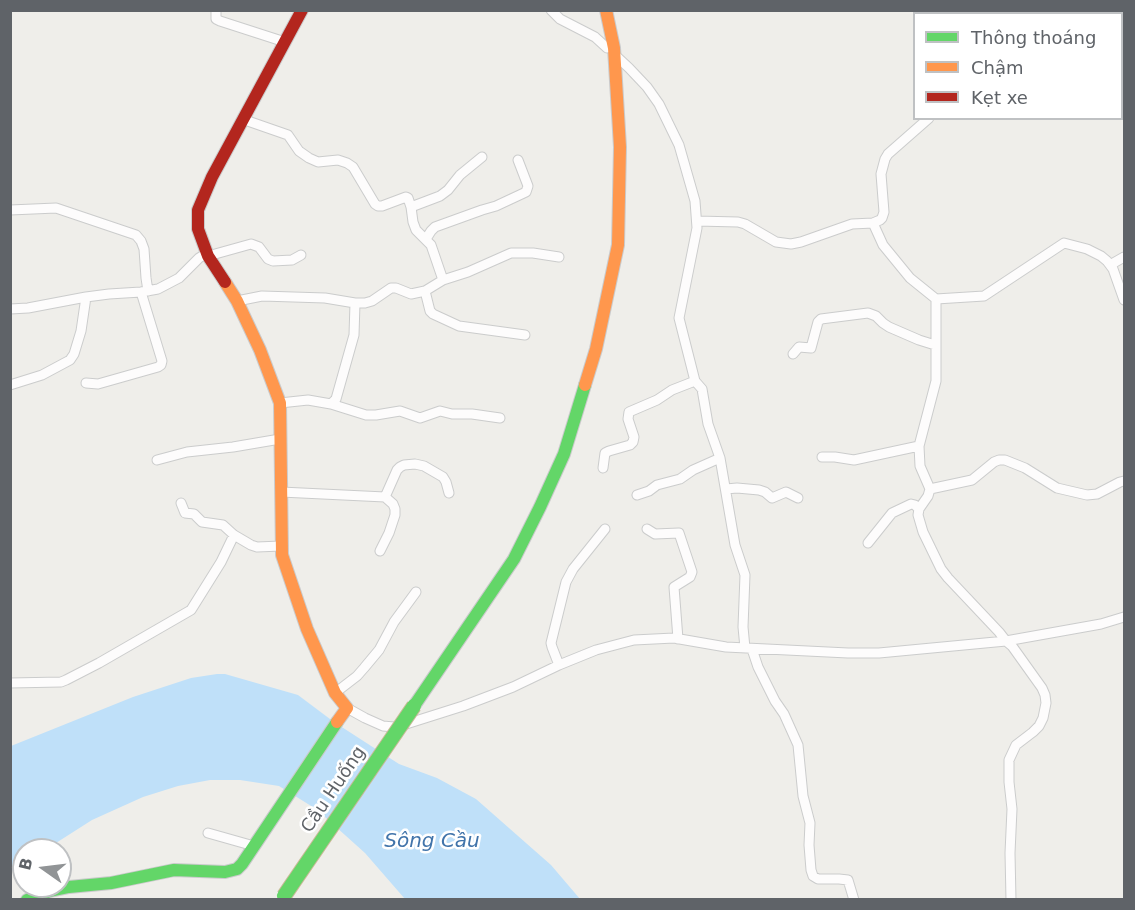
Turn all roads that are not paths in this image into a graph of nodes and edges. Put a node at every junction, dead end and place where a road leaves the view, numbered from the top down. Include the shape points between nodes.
1 (216, 10) edge
2 (302, 10) edge
3 (551, 10) edge
4 (600, 10) edge
5 (606, 10) edge
6 (285, 42) junction
7 (611, 52) junction
8 (242, 119) junction
9 (927, 120) edge
10 (482, 157) dead end
11 (518, 160) dead end
12 (411, 207) junction
13 (10, 210) edge
14 (697, 221) junction
15 (873, 223) junction
16 (426, 239) junction
17 (208, 254) junction
18 (301, 255) dead end
19 (559, 256) dead end
20 (1125, 257) edge
21 (1110, 265) junction
22 (442, 280) junction
23 (425, 291) junction
24 (145, 292) junction
25 (86, 297) junction
26 (936, 299) junction
27 (1125, 300) edge
28 (237, 302) junction
29 (355, 303) junction
30 (10, 309) edge
31 (525, 335) dead end
32 (935, 345) junction
33 (793, 354) dead end
34 (695, 381) junction
35 (86, 382) dead end
36 (10, 385) edge
37 (280, 403) junction
38 (331, 404) junction
39 (500, 418) dead end
40 (280, 439) junction
41 (919, 446) junction
42 (822, 457) dead end
43 (720, 458) junction
44 (157, 460) dead end
45 (603, 468) dead end
46 (1125, 481) edge
47 (726, 489) junction
48 (930, 489) junction
49 (281, 492) junction
50 (448, 493) dead end
51 (637, 495) dead end
52 (385, 497) junction
53 (798, 498) dead end
54 (181, 503) dead end
55 (919, 509) junction
56 (605, 529) dead end
57 (647, 529) dead end
58 (234, 535) junction
59 (868, 543) dead end
60 (281, 546) junction
61 (380, 551) dead end
62 (416, 592) dead end
63 (1125, 617) edge
64 (678, 639) junction
65 (1006, 641) junction
66 (749, 649) junction
67 (559, 665) junction
68 (10, 683) edge
69 (335, 693) junction
70 (345, 711) junction
71 (208, 833) dead end
72 (254, 846) junction
73 (279, 897) edge
74 (32, 899) edge
75 (854, 900) edge
76 (1011, 900) edge

1 - 6 street via 216,19 220,21
2 - 6 main road
3 - 7 street via 595,37
4 - 7 main road
5 - 7 main road
6 - 8 main road
7 - 14 street via 647,87 668,121 688,173
7 - 73 main road, Cầu Huống, bridge via 618,245 596,349 564,454 514,559
8 - 12 street via 288,135 299,151 318,162 347,163 378,206 406,197
8 - 17 main road via 198,210 198,229
9 - 15 street via 885,159 881,174 884,213
10 - 12 street via 440,196
11 - 16 street via 528,186 526,192 435,227
12 - 16 street via 416,230
13 - 24 street via 56,208 136,236 144,249
14 - 15 street via 738,222 776,242 791,244 852,224
14 - 34 street via 679,318
15 - 26 street via 883,245 910,278
16 - 22 street
17 - 18 street via 251,244 273,261 292,260
17 - 24 street via 179,278
17 - 28 main road
19 - 22 street via 512,253
20 - 21 street
21 - 26 street via 1087,249 1064,243 984,296
21 - 27 street
22 - 23 street
23 - 29 street via 411,294 391,288 372,301
23 - 31 street via 430,311 459,326
24 - 25 street
24 - 35 street via 161,365 98,384
25 - 30 street
25 - 36 street via 72,358 42,375
26 - 32 street
28 - 29 street via 262,296
28 - 37 main road
29 - 38 street via 354,335 336,399
32 - 33 street via 868,314 821,319 810,348 799,346
32 - 41 street via 936,381
34 - 43 street via 702,389 708,424
34 - 45 street via 629,412 633,442 605,453
37 - 38 street via 308,400
37 - 40 main road
38 - 39 street via 366,415 399,411 420,418 441,411
40 - 44 street
40 - 49 main road
41 - 42 street via 854,460
41 - 48 street via 918,460
43 - 47 street
43 - 51 street
46 - 48 street via 1087,495 1057,488 1025,468 999,460 972,480
47 - 53 street via 762,490 772,498 786,492
47 - 66 street via 735,545 745,575 743,627
48 - 55 street
49 - 52 street
49 - 60 main road
50 - 52 street via 443,477 415,464 397,470
52 - 61 street via 393,504 395,515
54 - 58 street via 185,513 194,514 202,522 221,524
55 - 59 street via 911,504 892,513
55 - 65 street via 925,538 941,569
56 - 67 street via 566,582 551,643
57 - 64 street via 655,534 679,533 692,572 674,587
58 - 60 street via 257,547
58 - 68 street via 190,610 66,680
60 - 69 main road via 285,569 307,629
62 - 69 street via 379,650 357,676
63 - 65 street
64 - 66 street
64 - 67 street via 634,640
65 - 66 street via 848,653
65 - 76 street via 1042,688 1046,703 1039,726 1016,744 1009,760
66 - 75 street via 798,745 810,823 813,876 848,880
67 - 70 street via 463,706 394,727
69 - 70 main road
70 - 72 main road
71 - 72 street
72 - 74 main road via 242,864 231,871 174,870 69,887

